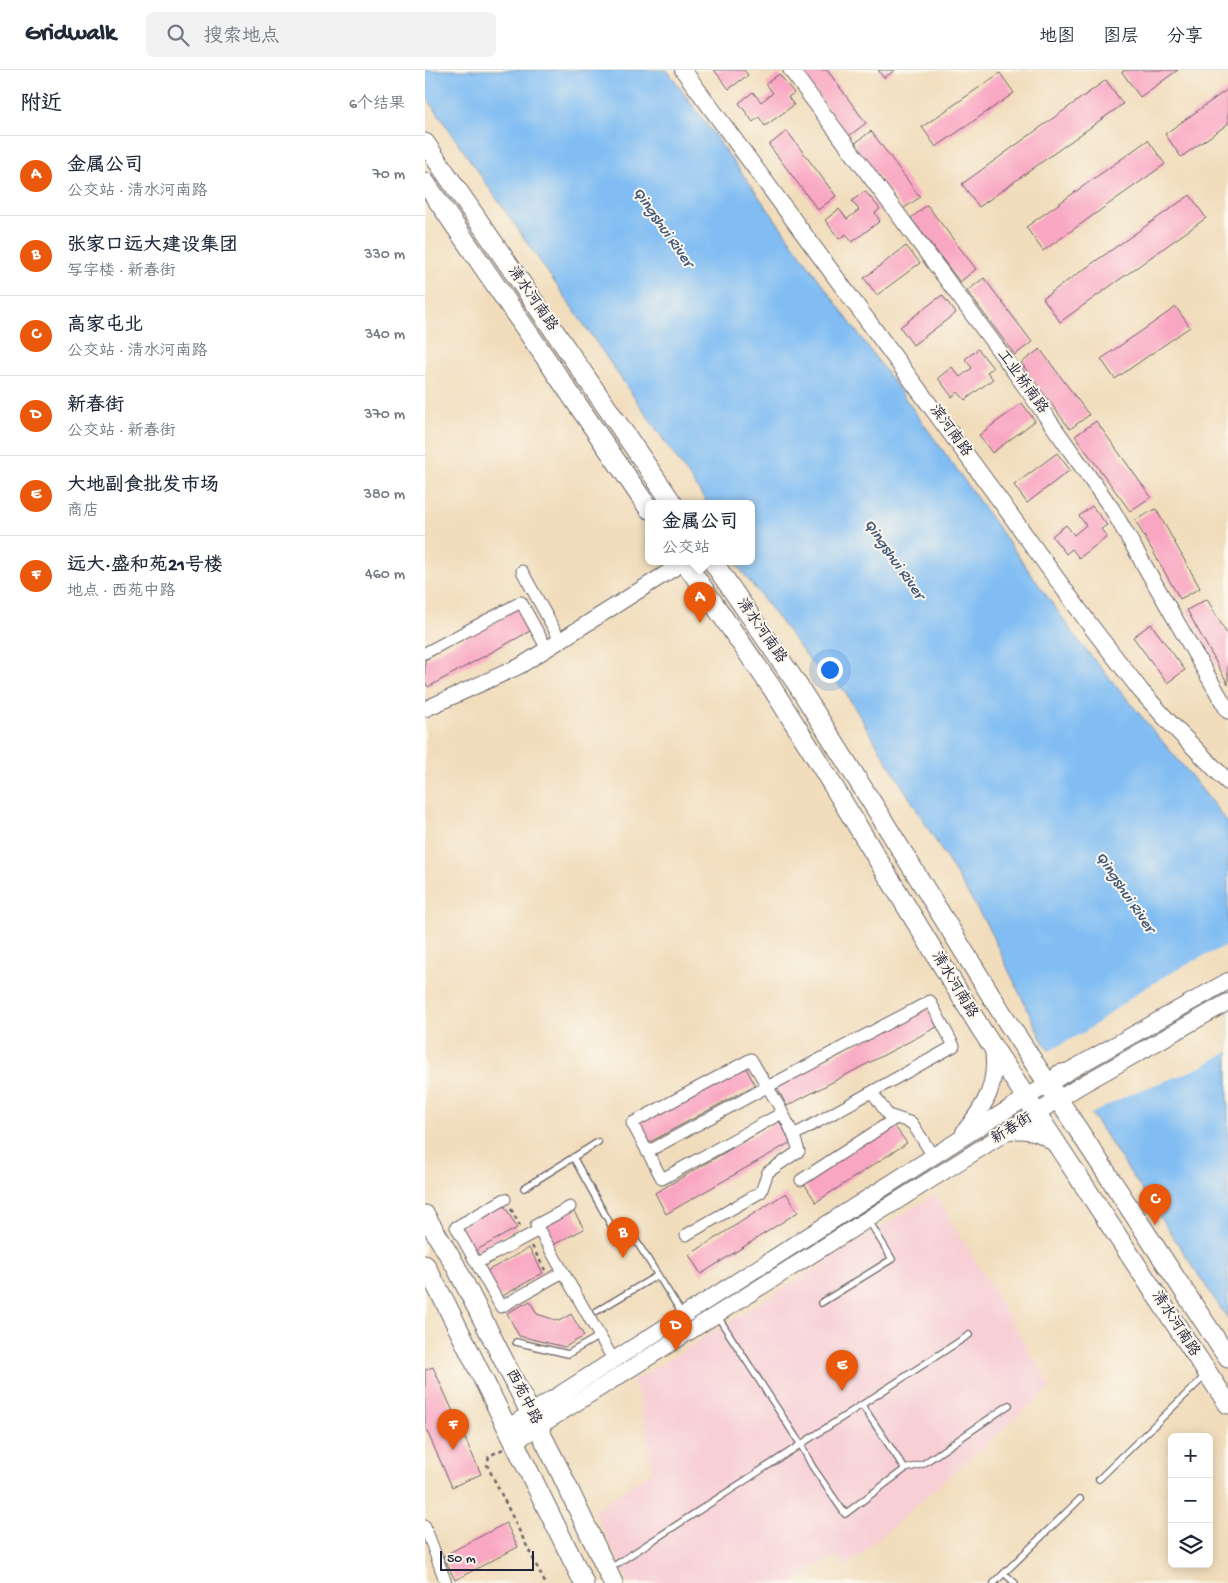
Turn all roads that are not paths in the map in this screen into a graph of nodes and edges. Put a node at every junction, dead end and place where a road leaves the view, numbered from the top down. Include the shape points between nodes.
1 (683, 70) edge
2 (695, 70) edge
3 (791, 70) edge
4 (425, 143) edge
5 (425, 182) edge
6 (670, 500) edge
7 (645, 503) edge
8 (680, 565) edge
9 (687, 565) edge
10 (715, 565) edge
11 (522, 571) dead end
12 (560, 640) junction
13 (547, 649) junction
14 (425, 653) edge
15 (425, 709) edge
16 (1228, 711) edge
17 (1227, 775) edge
18 (1228, 981) edge
19 (1228, 1002) edge
20 (993, 1048) junction
21 (1033, 1062) junction
22 (1069, 1072) junction
23 (767, 1087) junction
24 (1078, 1087) junction
25 (872, 1092) junction
26 (1053, 1092) junction
27 (1026, 1098) junction
28 (782, 1113) junction
29 (1037, 1114) junction
30 (897, 1118) junction
31 (1072, 1120) junction
32 (1008, 1132) junction
33 (794, 1135) junction
34 (598, 1142) dead end
35 (954, 1143) junction
36 (1059, 1147) junction
37 (647, 1152) junction
38 (933, 1156) junction
39 (573, 1157) junction
40 (801, 1180) dead end
41 (523, 1188) dead end
42 (505, 1199) dead end
43 (570, 1206) dead end
44 (425, 1216) edge
45 (868, 1220) junction
46 (539, 1230) junction
47 (686, 1234) dead end
48 (477, 1264) junction
49 (425, 1265) edge
50 (563, 1272) junction
51 (658, 1275) junction
52 (821, 1303) dead end
53 (597, 1311) dead end
54 (717, 1315) junction
55 (683, 1316) junction
56 (969, 1335) dead end
57 (599, 1336) junction
58 (516, 1342) dead end
59 (1228, 1358) edge
60 (613, 1361) junction
61 (1208, 1373) junction
62 (1228, 1404) edge
63 (862, 1405) junction
64 (1009, 1405) dead end
65 (535, 1420) junction
66 (511, 1435) junction
67 (801, 1444) junction
68 (905, 1469) junction
69 (1099, 1480) dead end
70 (1080, 1499) dead end
71 (425, 1526) edge
72 (1005, 1573) junction
73 (610, 1576) edge
74 (445, 1583) edge
75 (584, 1583) edge
76 (994, 1583) edge
77 (1015, 1583) edge

1 - 17 main road, 滨河南路 via 1090,626 1169,722
2 - 17 main road, 滨河南路 via 1127,661
3 - 16 street, 工业桥南路 via 1004,357 1112,509
4 - 6 main road, 清水河南路
5 - 7 main road, 清水河南路
8 - 12 street
9 - 20 main road, 清水河南路 via 772,688
10 - 21 main road, 清水河南路 via 797,684
11 - 12 street
12 - 13 street
13 - 14 street via 521,602
13 - 15 street via 520,666
18 - 22 main road, 新春街
19 - 24 main road, 新春街
20 - 27 main road, 清水河南路
20 - 35 main road via 996,1065 992,1086 977,1115
21 - 22 main road via 1049,1072
21 - 26 main road, 清水河南路
22 - 26 main road, 新春街
23 - 25 street via 930,1001 954,1046
23 - 28 street
23 - 37 street
23 - 37 street via 751,1059 632,1123
24 - 26 main road, 新春街
24 - 31 main road via 1069,1109
25 - 30 street via 888,1115
25 - 33 street
26 - 27 main road, 新春街
26 - 29 main road, 新春街
26 - 31 main road, 清水河南路
27 - 29 main road, 清水河南路
27 - 35 main road, 新春街
28 - 33 street
28 - 37 street via 662,1179
29 - 32 main road, 新春街
29 - 36 main road, 清水河南路
30 - 38 street via 912,1123
30 - 40 street
31 - 59 main road, 清水河南路
32 - 36 main road via 1025,1130 1037,1133
32 - 45 main road, 新春街
33 - 47 street via 799,1151 768,1172 761,1192
34 - 39 lane
35 - 38 main road, 新春街
36 - 61 main road, 清水河南路
38 - 55 main road, 新春街
39 - 41 lane
39 - 51 lane via 612,1227 635,1239
42 - 48 street via 456,1227
43 - 46 street via 536,1224
44 - 65 main road, 西苑中路 via 455,1265
45 - 52 lane via 892,1259
45 - 54 main road, 新春街
46 - 48 street
46 - 50 street
48 - 50 street via 501,1307
49 - 66 main road, 西苑中路
50 - 57 street
51 - 53 lane
51 - 55 lane
54 - 65 main road, 新春街
54 - 67 lane
55 - 60 main road, 新春街
56 - 63 lane
57 - 58 lane via 568,1354
57 - 60 street
60 - 65 main road, 新春街
61 - 62 main road, 清水河南路
61 - 69 lane
63 - 67 lane
63 - 68 lane
64 - 68 lane via 923,1464
65 - 66 main road, 新春街
65 - 73 main road, 西苑中路
66 - 75 main road, 西苑中路
67 - 68 lane via 845,1514
67 - 73 lane
70 - 72 lane
71 - 74 street
72 - 76 lane
72 - 77 lane

